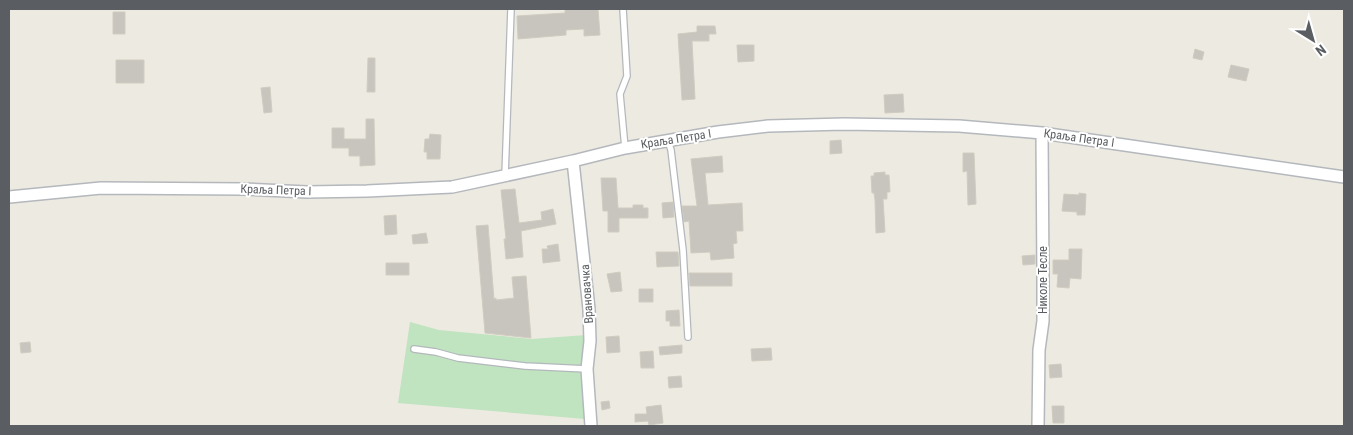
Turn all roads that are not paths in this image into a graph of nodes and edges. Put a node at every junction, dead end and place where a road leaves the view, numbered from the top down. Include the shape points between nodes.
1 (511, 9) edge
2 (623, 9) edge
3 (1042, 133) junction
4 (668, 141) junction
5 (624, 148) junction
6 (574, 161) junction
7 (505, 176) junction
8 (1344, 177) edge
9 (9, 196) edge
10 (688, 337) dead end
11 (414, 349) dead end
12 (587, 369) junction
13 (591, 426) edge
14 (1038, 426) edge

1 - 7 lane
2 - 5 lane via 627,76 620,94
3 - 4 street, Краља Петра I via 959,126 768,126
3 - 8 street, Краља Петра I
3 - 14 street, Николе Тесле via 1043,277
4 - 5 street, Краља Петра I
4 - 10 lane via 683,250
5 - 6 street, Краља Петра I
6 - 7 street, Краља Петра I
6 - 12 street, Врановачка via 589,309
7 - 9 street, Краља Петра I via 452,187 367,191 101,188
11 - 12 lane via 525,366
12 - 13 street, Врановачка

